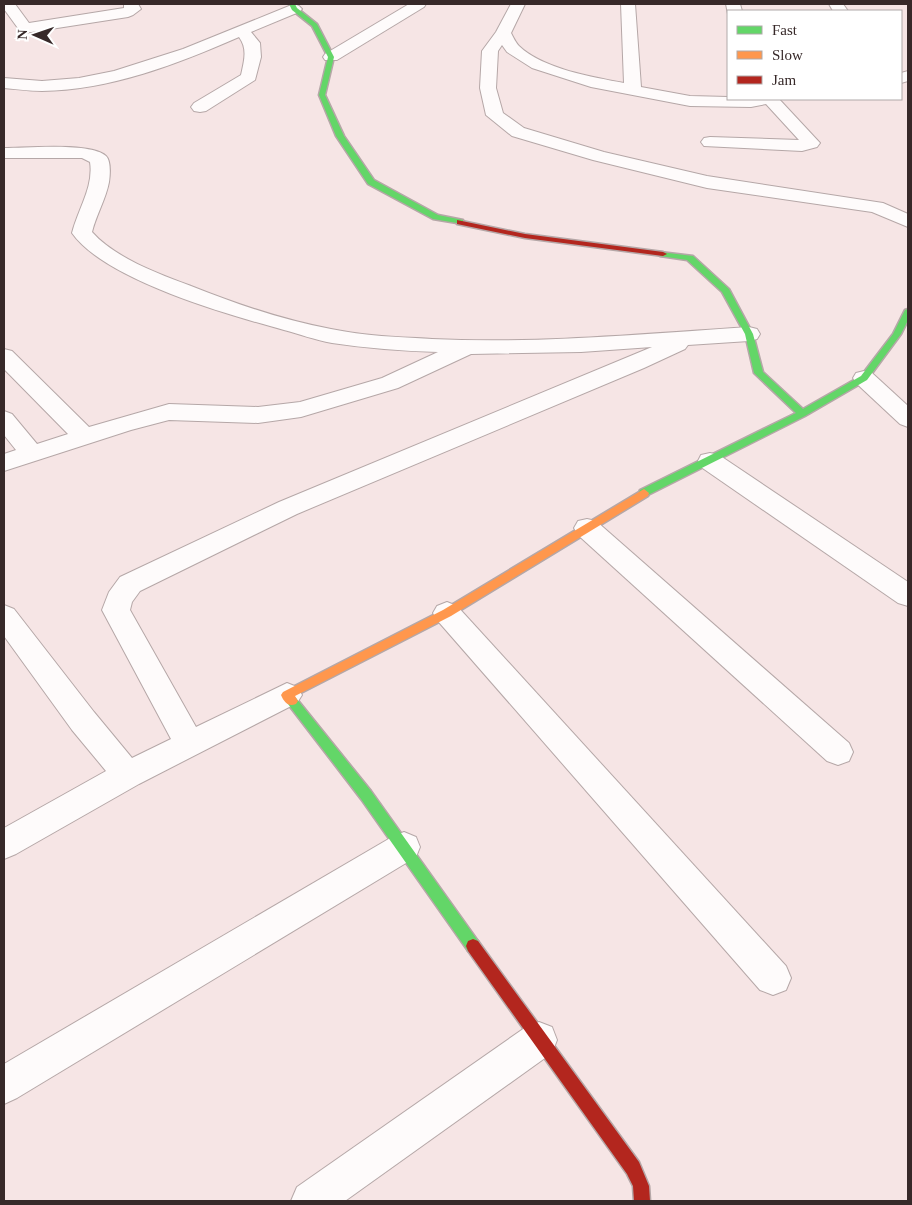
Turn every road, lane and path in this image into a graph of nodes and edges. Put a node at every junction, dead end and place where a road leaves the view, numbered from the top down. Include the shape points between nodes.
1 (8, 4) edge
2 (131, 4) edge
3 (419, 4) edge
4 (518, 4) edge
5 (628, 4) edge
6 (293, 6) edge
7 (241, 30) junction
8 (503, 33) junction
9 (331, 57) junction
10 (4, 83) edge
11 (633, 90) junction
12 (756, 100) edge
13 (771, 100) edge
14 (200, 107) dead end
15 (710, 142) dead end
16 (4, 153) edge
17 (908, 221) edge
18 (908, 312) edge
19 (748, 334) junction
20 (689, 338) junction
21 (468, 347) junction
22 (4, 356) edge
23 (864, 378) junction
24 (802, 414) junction
25 (4, 419) edge
26 (908, 419) edge
27 (86, 437) junction
28 (32, 454) junction
29 (710, 461) junction
30 (4, 463) edge
31 (588, 528) junction
32 (908, 596) edge
33 (447, 613) junction
34 (4, 616) edge
35 (287, 695) junction
36 (190, 745) junction
37 (838, 752) dead end
38 (128, 775) junction
39 (4, 844) edge
40 (404, 847) junction
41 (774, 978) dead end
42 (539, 1040) junction
43 (4, 1085) edge
44 (312, 1201) edge
45 (642, 1201) edge

1 - 2 street via 26,28 128,12 134,9
3 - 9 street
4 - 8 street
5 - 11 street
6 - 7 street
6 - 9 street via 314,25
7 - 10 street via 141,70 70,85 31,87
7 - 14 street via 252,43 249,77
8 - 11 street via 513,49 538,65 591,82
8 - 17 street via 490,52 488,88 495,115 518,132 698,180 876,207
9 - 19 street via 322,95 340,136 371,182 436,217 525,236 690,258 726,291
11 - 12 street via 690,101
13 - 15 street via 810,143 802,146
16 - 21 street via 84,153 99,159 99,187 86,214 82,233 103,252 151,278 230,309 331,336
18 - 23 street via 897,334
19 - 20 street
19 - 24 street via 760,373
20 - 21 street
20 - 36 street via 288,508 130,584 119,599 116,610
21 - 27 street via 390,383 301,408 258,414 169,412
22 - 27 street
23 - 24 street
23 - 26 street
24 - 29 street
25 - 28 street
27 - 28 street
28 - 30 street
29 - 31 street via 631,499
29 - 32 street
31 - 33 street
31 - 37 street
33 - 35 street
33 - 41 street
34 - 38 street
35 - 36 street
35 - 40 street
36 - 38 street
38 - 39 street
40 - 42 street
40 - 43 street
42 - 44 street
42 - 45 street via 634,1168 641,1186

